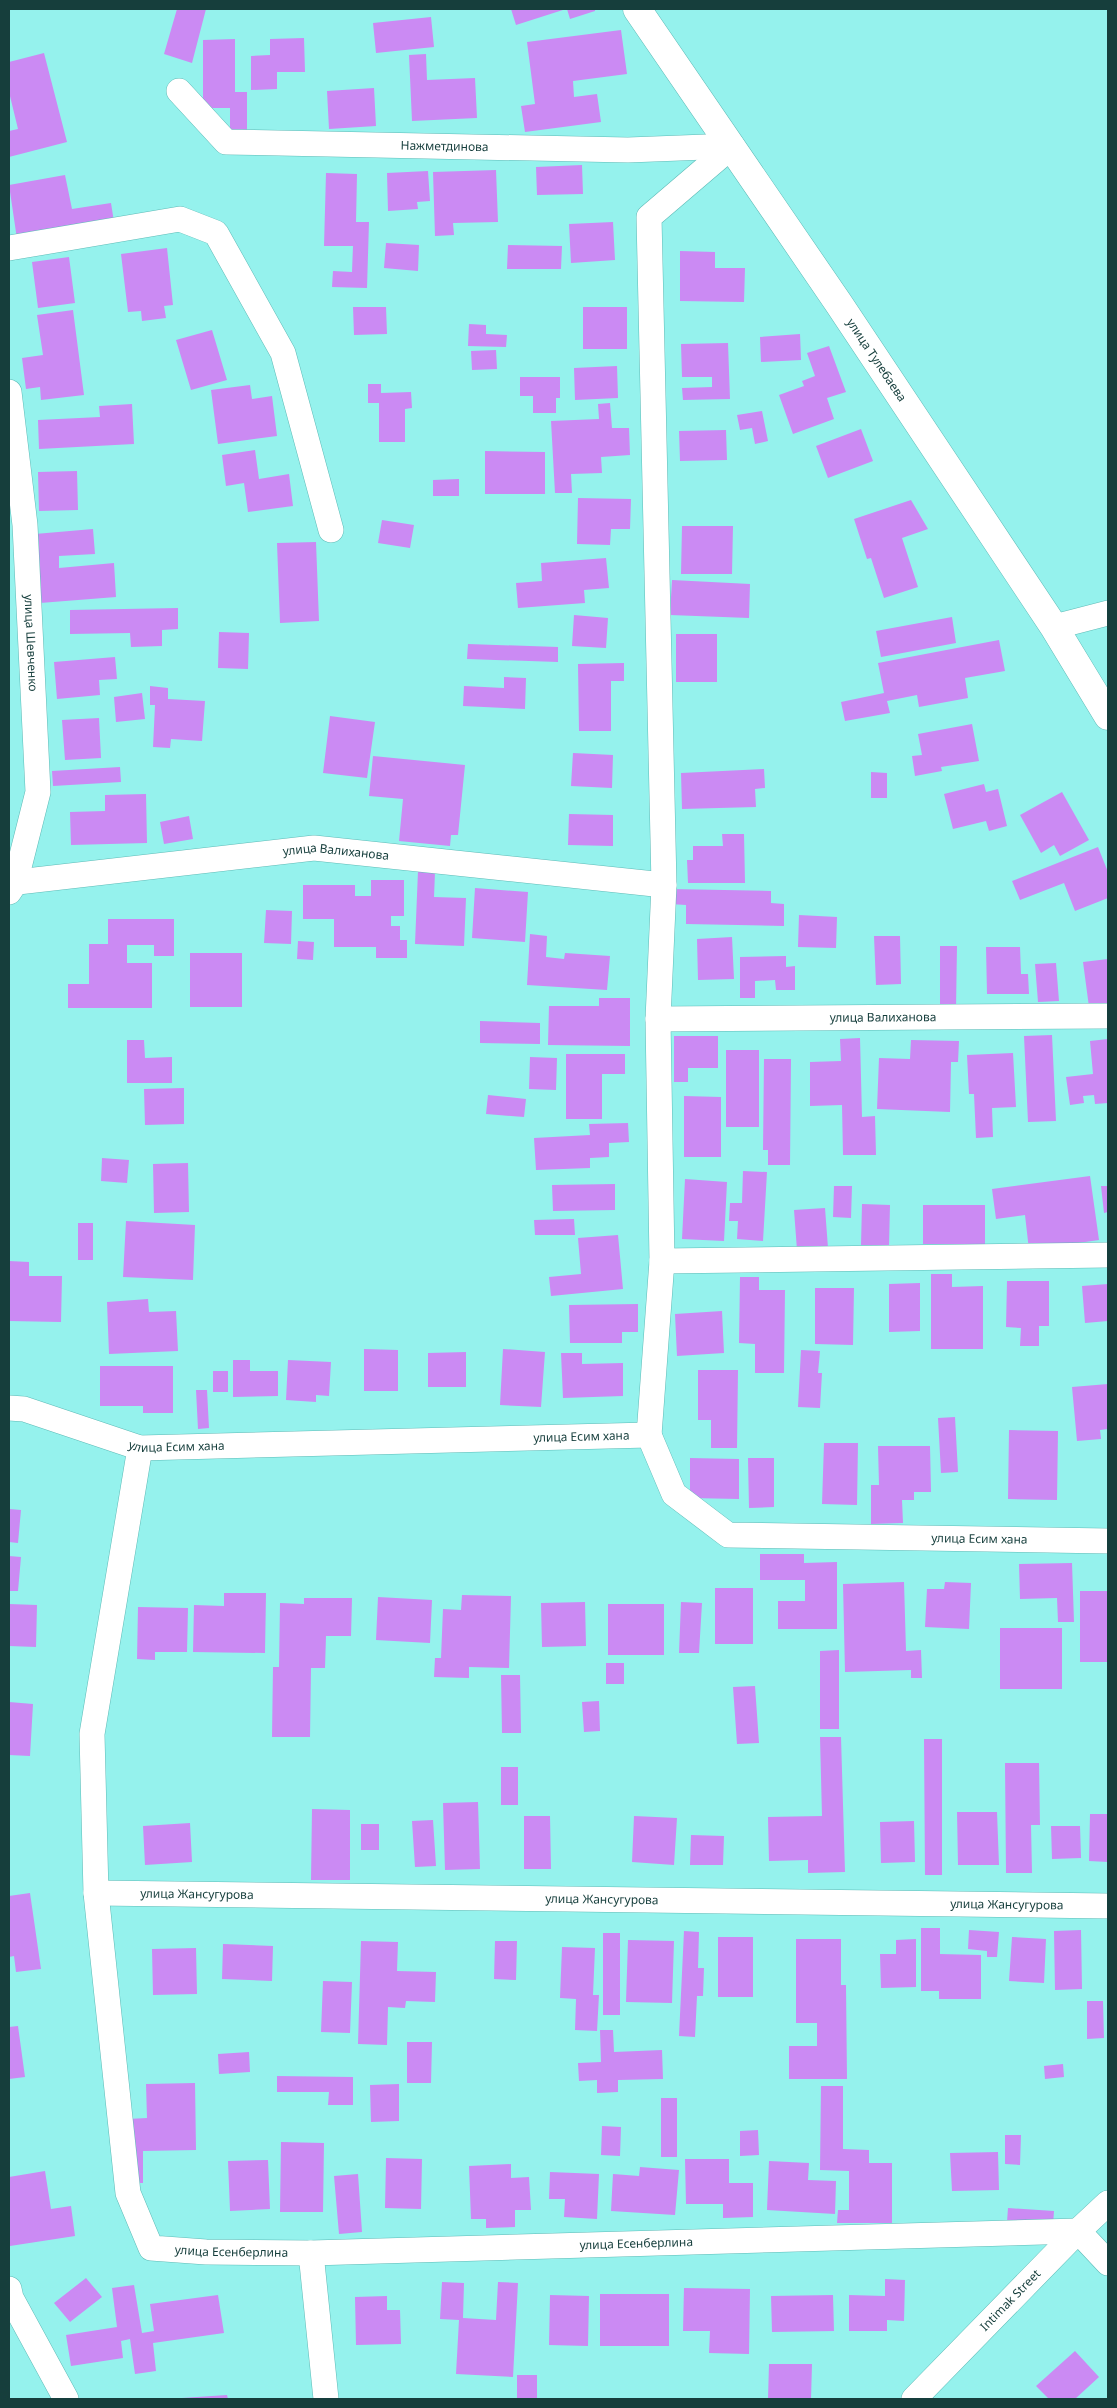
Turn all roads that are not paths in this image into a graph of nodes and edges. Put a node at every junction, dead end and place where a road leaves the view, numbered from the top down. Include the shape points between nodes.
1 (637, 9) edge
2 (179, 91) dead end
3 (732, 146) junction
4 (9, 248) edge
5 (9, 392) edge
6 (331, 530) dead end
7 (1108, 613) edge
8 (1054, 627) junction
9 (1108, 716) edge
10 (664, 885) junction
11 (11, 886) edge
12 (1108, 1016) edge
13 (658, 1019) junction
14 (1108, 1256) edge
15 (662, 1260) junction
16 (9, 1408) edge
17 (648, 1435) junction
18 (140, 1448) junction
19 (1108, 1541) edge
20 (96, 1893) junction
21 (1108, 1906) edge
22 (1108, 2203) edge
23 (1078, 2231) junction
24 (311, 2253) junction
25 (1108, 2263) edge
26 (9, 2289) edge
27 (66, 2399) edge
28 (326, 2399) edge
29 (914, 2399) edge

1 - 3 street, улица Тулебаева
2 - 3 street, Нажметдинова via 226,142 628,150
3 - 8 street, улица Тулебаева
3 - 10 street via 648,217
4 - 6 street via 180,219 216,233 283,353
5 - 11 street, улица Шевченко via 25,525 38,792
7 - 8 street
8 - 9 street, улица Тулебаева
10 - 11 street, улица Валиханова via 314,848
10 - 13 street
12 - 13 street, улица Валиханова
13 - 15 street
14 - 15 street
15 - 17 street
16 - 18 street, улица Есим хана via 24,1409
17 - 18 street, улица Есим хана
17 - 19 street, улица Есим хана via 674,1494 728,1535
18 - 20 street via 92,1734
20 - 21 street, улица Жансугурова
20 - 24 street, улица Есенберлина via 128,2193 151,2248
22 - 23 street, Intimak Street
23 - 24 street, улица Есенберлина
23 - 25 street
23 - 29 street, Intimak Street
24 - 28 street
26 - 27 street

